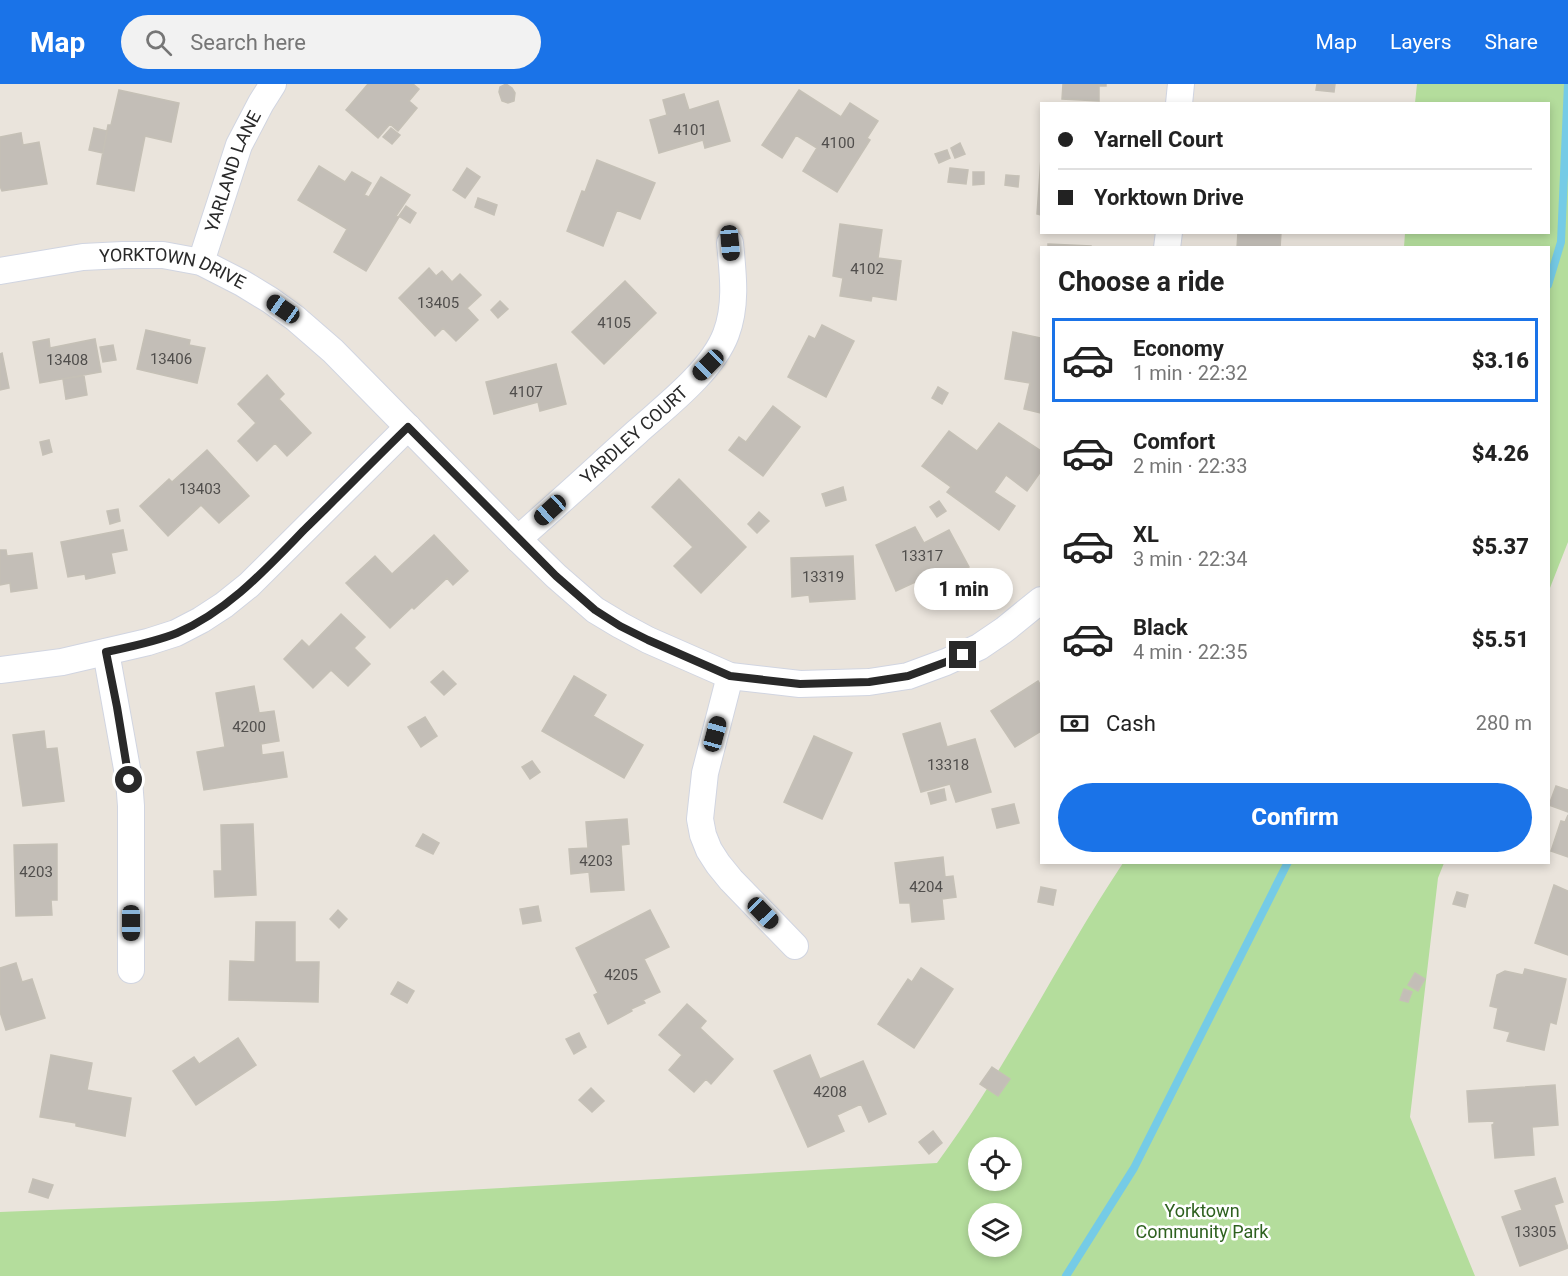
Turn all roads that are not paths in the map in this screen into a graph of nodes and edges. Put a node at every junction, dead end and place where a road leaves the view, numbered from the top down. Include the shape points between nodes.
1 (273, 84) edge
2 (1181, 84) edge
3 (1179, 102) edge
4 (730, 243) dead end
5 (201, 262) junction
6 (0, 271) edge
7 (408, 427) junction
8 (518, 539) junction
9 (1040, 601) edge
10 (106, 652) junction
11 (0, 670) edge
12 (730, 676) junction
13 (795, 946) dead end
14 (131, 970) dead end

1 - 5 street, YARLAND LANE via 239,146
2 - 3 street
4 - 8 street, YARDLEY COURT via 734,281 731,319 708,365
5 - 6 street, YORKTOWN DRIVE via 163,255 123,255 83,257
5 - 7 street, YORKTOWN DRIVE via 295,318
7 - 8 street, YORKTOWN DRIVE
7 - 10 street via 269,566 224,605 176,633
8 - 12 street, YORKTOWN DRIVE via 595,610 648,640
9 - 12 street, YORKTOWN DRIVE via 979,647 908,676 869,682 800,684
10 - 11 street
10 - 14 street via 129,780
12 - 13 street via 705,773 700,819 703,835 731,880

